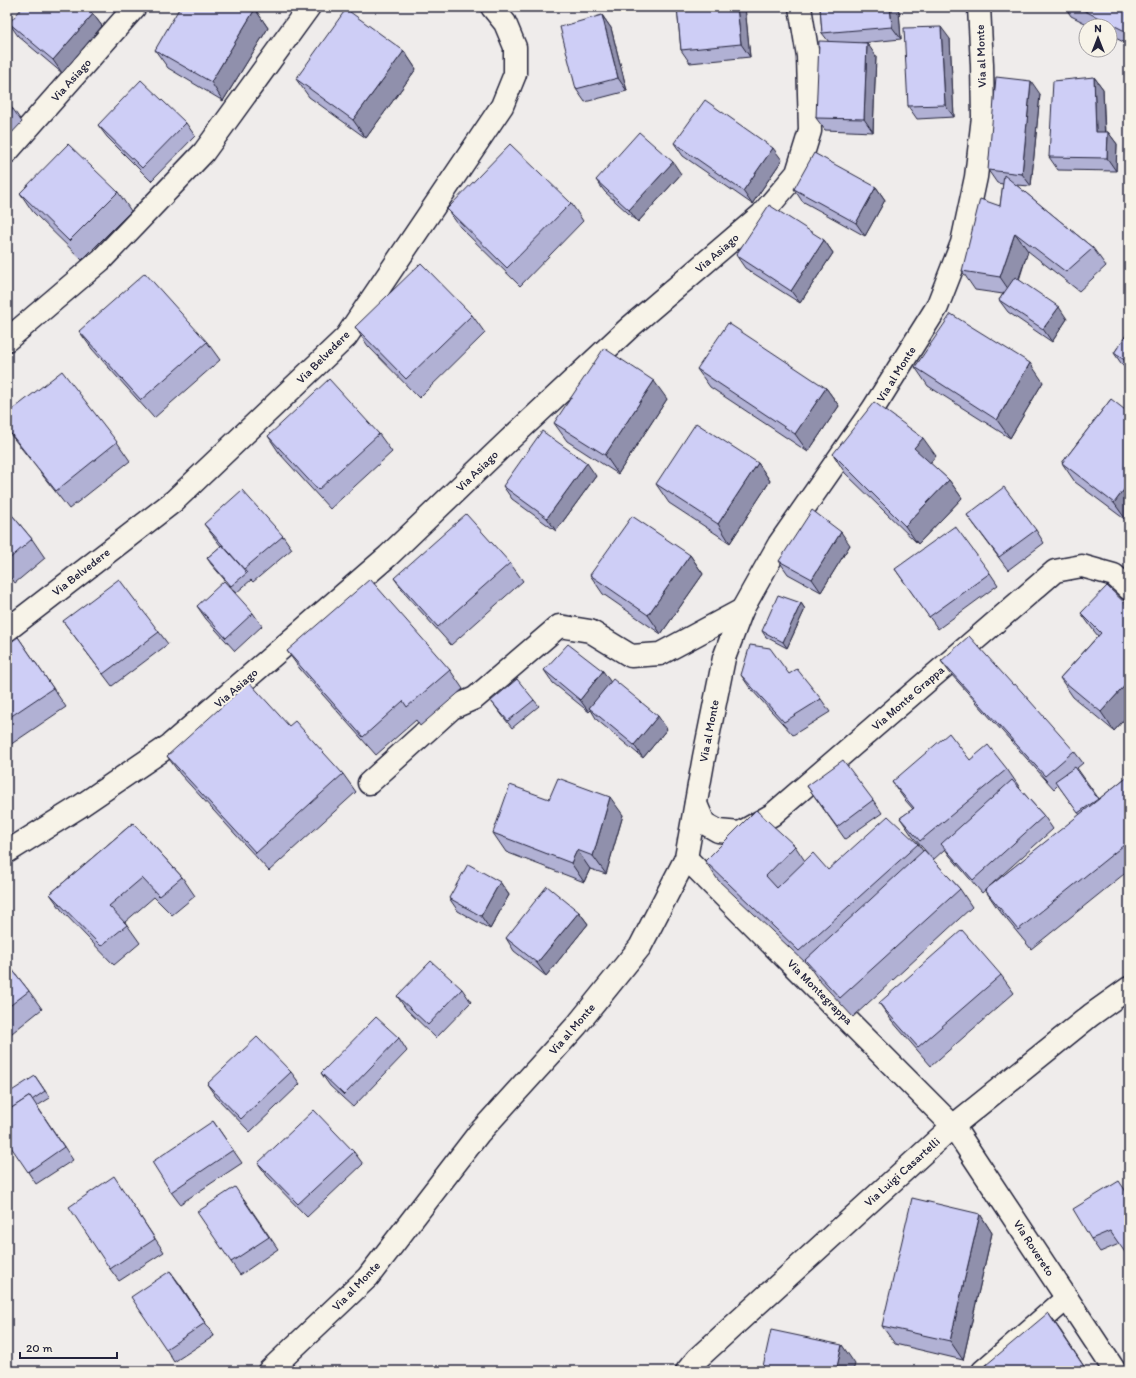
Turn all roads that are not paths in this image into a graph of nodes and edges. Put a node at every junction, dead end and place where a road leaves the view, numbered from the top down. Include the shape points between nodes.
1 (135, 7) edge
2 (310, 7) edge
3 (492, 7) edge
4 (800, 7) edge
5 (979, 7) edge
6 (7, 152) edge
7 (7, 340) edge
8 (1129, 588) edge
9 (742, 610) junction
10 (7, 630) edge
11 (369, 783) dead end
12 (696, 804) junction
13 (7, 852) edge
14 (686, 858) junction
15 (1129, 988) edge
16 (953, 1126) junction
17 (1067, 1298) junction
18 (270, 1371) edge
19 (687, 1371) edge
20 (983, 1371) edge
21 (1115, 1371) edge

1 - 6 street, Via Asiago
2 - 7 street via 204,152 101,260
3 - 10 street, Via Belvedere via 505,23 515,47 515,74 502,106 346,337 174,501
4 - 13 street, Via Asiago via 808,56 810,131 797,173 762,214 630,327 388,556 170,744 79,808
5 - 9 street, Via al Monte via 983,117 976,177 962,243 937,307 873,409 780,544
8 - 12 street, Via Monte Grappa via 1114,575 1082,566 1055,571 772,815 740,833 718,831 704,823
9 - 11 street via 660,654 631,656 590,631 559,626 474,698 452,708
9 - 12 street, Via al Monte via 724,658
12 - 14 street, Via al Monte
14 - 16 street, Via Montegrappa
14 - 18 street, Via al Monte via 640,947 577,1025 479,1133 368,1277
15 - 16 street, Via Luigi Casartelli via 1091,1015
16 - 17 street, Via Rovereto
16 - 19 street, Via Luigi Casartelli via 696,1359
17 - 20 street
17 - 21 street, Via Rovereto

